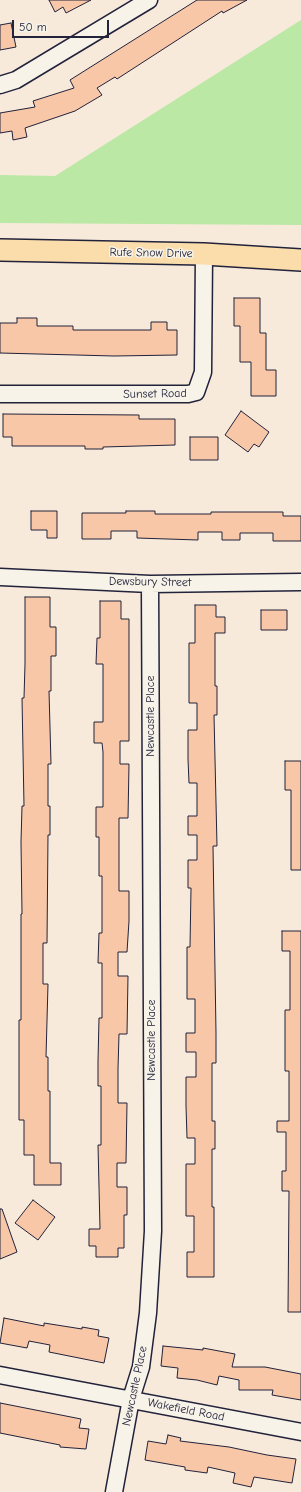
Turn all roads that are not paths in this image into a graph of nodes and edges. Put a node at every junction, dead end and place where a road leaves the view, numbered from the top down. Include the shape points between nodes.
1 (149, 0) edge
2 (0, 85) edge
3 (0, 250) edge
4 (204, 254) junction
5 (301, 260) edge
6 (0, 394) edge
7 (0, 577) edge
8 (301, 582) edge
9 (150, 584) junction
10 (0, 1375) edge
11 (131, 1399) junction
12 (301, 1432) edge
13 (114, 1492) edge

1 - 2 street via 16,80
3 - 4 main road, Rufe Snow Drive
4 - 5 main road, Rufe Snow Drive
4 - 6 street, Sunset Road via 203,372 196,392
7 - 9 street, Dewsbury Street
8 - 9 street, Dewsbury Street
9 - 11 street, Newcastle Place via 153,1231 141,1367
10 - 11 street, Wakefield Road
11 - 12 street, Wakefield Road
11 - 13 street, Newcastle Place

